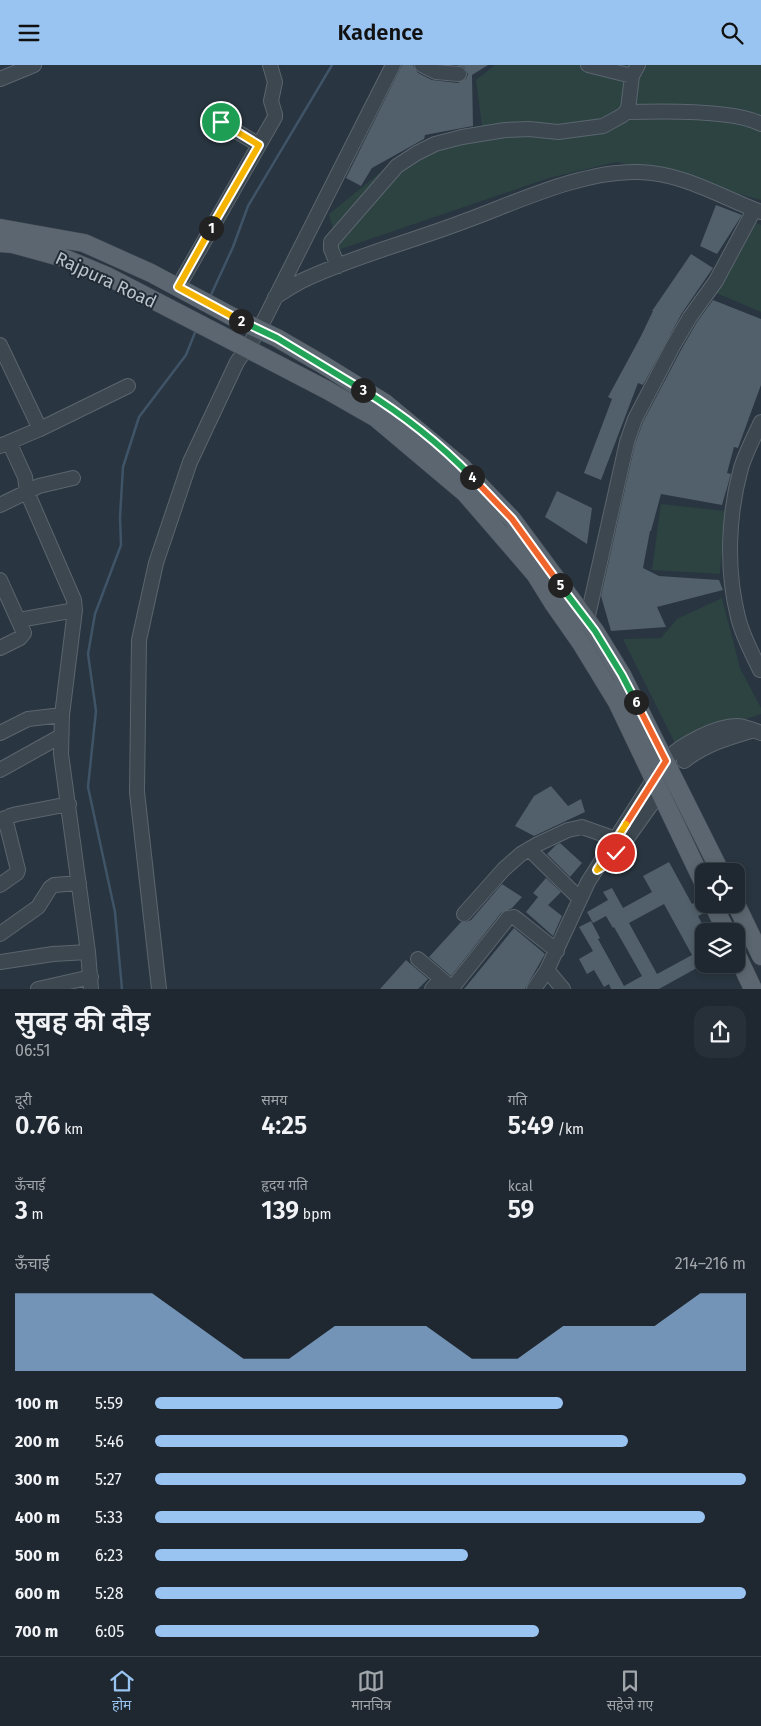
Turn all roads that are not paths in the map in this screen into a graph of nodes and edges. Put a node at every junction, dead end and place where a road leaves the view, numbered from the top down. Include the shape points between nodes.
1 (34, 65) edge
2 (270, 65) edge
3 (393, 65) edge
4 (422, 65) edge
5 (588, 65) edge
6 (635, 71) edge
7 (459, 74) dead end
8 (0, 79) edge
9 (626, 112) junction
10 (221, 122) dead end
11 (761, 124) edge
12 (259, 145) junction
13 (757, 211) edge
14 (0, 228) edge
15 (0, 243) edge
16 (338, 266) junction
17 (184, 290) junction
18 (274, 297) junction
19 (252, 327) junction
20 (241, 345) junction
21 (1, 349) edge
22 (128, 386) dead end
23 (761, 422) edge
24 (40, 429) junction
25 (4, 444) edge
26 (72, 477) dead end
27 (27, 492) junction
28 (0, 505) edge
29 (0, 580) edge
30 (4, 596) edge
31 (75, 610) junction
32 (20, 620) junction
33 (586, 620) junction
34 (761, 645) edge
35 (0, 648) edge
36 (761, 671) edge
37 (62, 715) junction
38 (758, 732) edge
39 (0, 733) edge
40 (61, 735) junction
41 (666, 761) junction
42 (684, 761) dead end
43 (0, 769) edge
44 (656, 787) junction
45 (69, 804) junction
46 (2, 820) edge
47 (616, 839) junction
48 (529, 849) junction
49 (716, 863) edge
50 (695, 866) edge
51 (597, 870) junction
52 (79, 883) junction
53 (0, 885) edge
54 (580, 899) junction
55 (740, 913) edge
56 (464, 915) dead end
57 (0, 934) edge
58 (556, 951) junction
59 (88, 952) junction
60 (761, 956) edge
61 (418, 959) dead end
62 (0, 962) edge
63 (547, 970) junction
64 (745, 972) edge
65 (91, 983) edge
66 (444, 986) edge
67 (55, 987) edge
68 (38, 989) edge
69 (159, 989) edge
70 (534, 989) edge
71 (563, 989) edge
72 (753, 989) edge

1 - 8 street
2 - 12 street via 275,82 271,101 275,113
3 - 18 street
4 - 7 street via 436,72
5 - 6 street
6 - 9 street
9 - 11 street via 724,115
9 - 16 street via 603,126 558,132 505,130 444,142 418,153 397,166 336,234 331,249
10 - 12 street
12 - 17 street
13 - 16 street via 689,181 642,172 610,173 556,186
13 - 33 street via 716,281 690,317 635,419
14 - 17 main road, Rajpura Road via 84,243
15 - 20 main road, Rajpura Road via 64,258
16 - 18 street
17 - 19 main road, Rajpura Road
18 - 19 street
19 - 20 street
19 - 33 main road, Rajpura Road via 322,364 385,403 462,467 512,519
20 - 44 main road, Rajpura Road via 376,418 465,493 535,574 581,643 617,702
20 - 69 street via 233,371 190,462 156,563 139,640 138,792
21 - 24 street
22 - 24 street
23 - 36 street via 745,458 733,503 731,549 738,617
24 - 25 street
25 - 27 street via 24,477
26 - 27 street
27 - 28 street
27 - 31 street via 72,593
29 - 30 street
30 - 32 street
31 - 32 street
31 - 37 street
32 - 35 street via 24,630 22,636
33 - 41 main road, Rajpura Road via 622,675
34 - 36 street
37 - 39 street via 28,719
37 - 40 street
38 - 41 street via 728,727 686,744
38 - 42 street via 716,743
40 - 43 street
40 - 45 street
41 - 44 street
41 - 49 main road, Rajpura Road
44 - 47 street
44 - 50 main road, Rajpura Road
44 - 51 street via 616,853
45 - 46 street
45 - 52 street
46 - 53 street via 18,870
47 - 48 street via 576,828
47 - 51 street
48 - 54 street
48 - 56 street via 504,869
51 - 54 street
52 - 57 street via 54,885 38,907
52 - 59 street
54 - 58 street
55 - 60 main road
58 - 63 street
58 - 66 street via 514,917 508,918
59 - 62 street
59 - 65 street
61 - 66 street
63 - 70 street
63 - 71 street
64 - 72 main road
65 - 67 street
67 - 68 street

